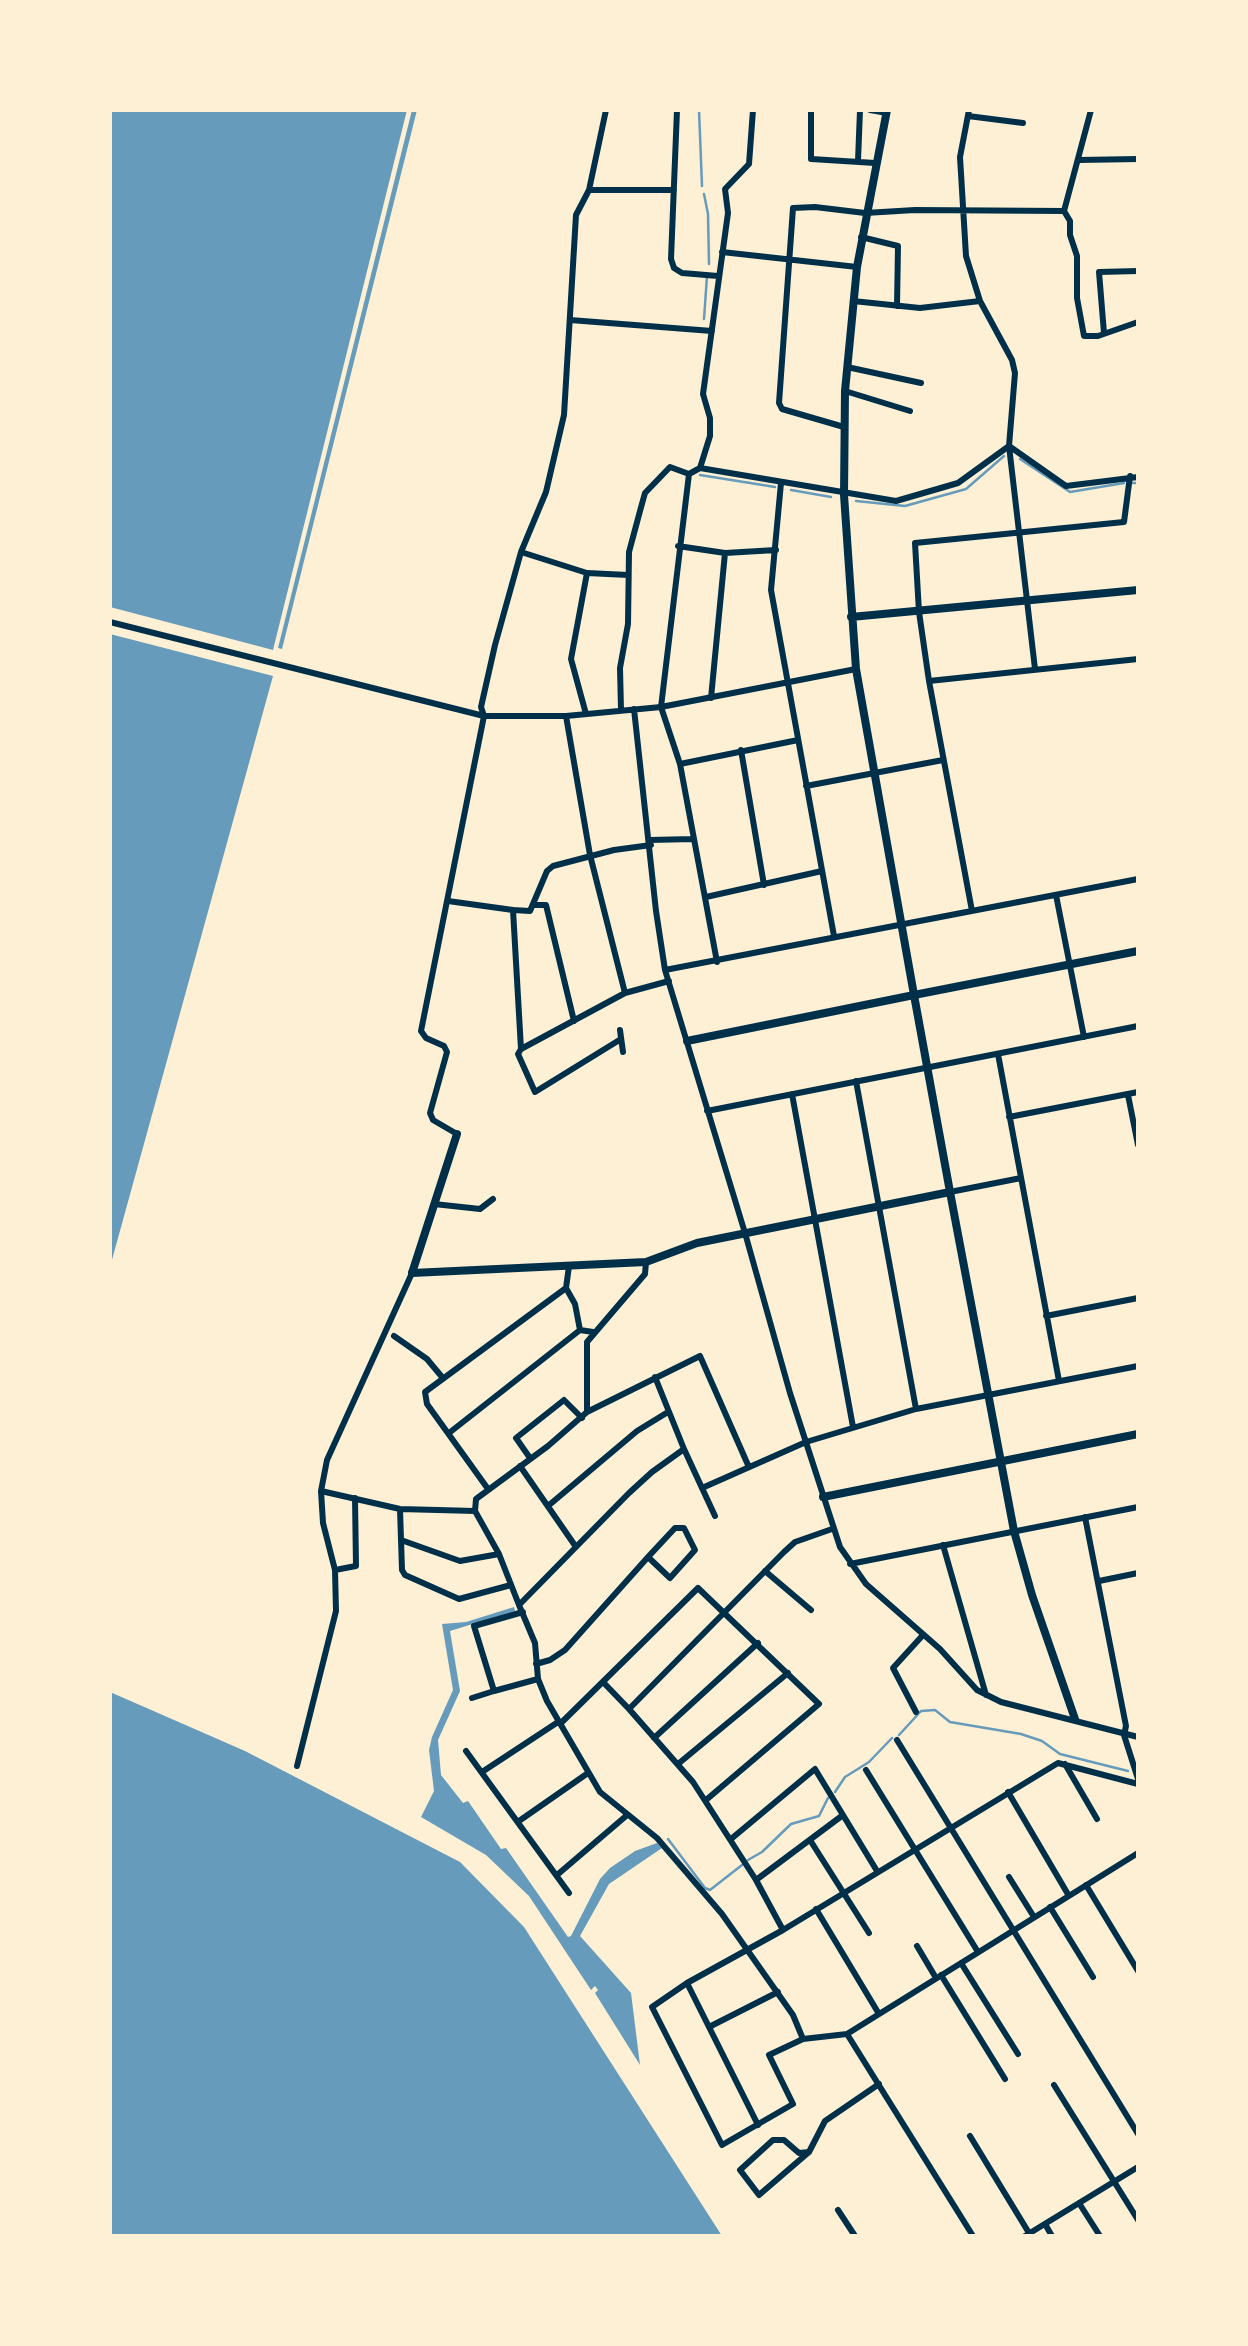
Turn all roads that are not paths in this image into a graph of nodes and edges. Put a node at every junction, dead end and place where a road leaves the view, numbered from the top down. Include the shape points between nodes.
1 (606, 110) edge
2 (677, 110) edge
3 (752, 110) edge
4 (811, 110) edge
5 (860, 110) edge
6 (870, 110) edge
7 (1091, 110) edge
8 (887, 111) edge
9 (969, 113) edge
10 (1023, 123) dead end
11 (1079, 160) junction
12 (1138, 160) edge
13 (858, 161) junction
14 (875, 163) junction
15 (590, 190) junction
16 (674, 190) junction
17 (962, 211) junction
18 (1064, 211) junction
19 (865, 214) junction
20 (861, 236) junction
21 (722, 252) junction
22 (788, 258) junction
23 (857, 268) junction
24 (1138, 271) edge
25 (718, 276) junction
26 (854, 301) junction
27 (980, 301) junction
28 (897, 306) junction
29 (570, 320) junction
30 (1138, 322) edge
31 (712, 331) junction
32 (1104, 333) junction
33 (847, 367) junction
34 (921, 382) dead end
35 (845, 391) junction
36 (910, 412) dead end
37 (844, 428) junction
38 (1009, 446) junction
39 (700, 468) junction
40 (689, 474) junction
41 (1134, 477) edge
42 (782, 483) junction
43 (844, 494) junction
44 (1022, 532) junction
45 (678, 546) junction
46 (776, 550) junction
47 (522, 552) junction
48 (725, 553) junction
49 (586, 573) junction
50 (628, 574) junction
51 (1138, 590) edge
52 (1028, 599) junction
53 (919, 612) junction
54 (850, 617) junction
55 (110, 622) edge
56 (1138, 659) edge
57 (856, 669) junction
58 (1035, 669) junction
59 (787, 682) junction
60 (929, 682) junction
61 (711, 698) junction
62 (661, 708) junction
63 (634, 709) junction
64 (622, 710) junction
65 (586, 714) junction
66 (484, 716) junction
67 (566, 716) junction
68 (798, 740) junction
69 (742, 750) junction
70 (943, 760) junction
71 (680, 764) junction
72 (872, 773) junction
73 (806, 786) junction
74 (693, 839) junction
75 (650, 842) junction
76 (590, 856) junction
77 (822, 872) junction
78 (1138, 879) edge
79 (764, 885) junction
80 (1056, 895) junction
81 (706, 897) junction
82 (448, 901) junction
83 (534, 905) junction
84 (512, 910) junction
85 (972, 912) junction
86 (900, 925) junction
87 (834, 936) junction
88 (1138, 952) edge
89 (717, 962) junction
90 (1069, 964) junction
91 (665, 970) junction
92 (669, 981) junction
93 (625, 992) junction
94 (914, 995) junction
95 (574, 1021) junction
96 (1138, 1026) edge
97 (1084, 1037) junction
98 (688, 1041) junction
99 (521, 1049) junction
100 (623, 1052) dead end
101 (998, 1054) junction
102 (928, 1067) junction
103 (856, 1082) junction
104 (1138, 1092) edge
105 (792, 1094) junction
106 (1128, 1095) junction
107 (707, 1110) junction
108 (1009, 1117) junction
109 (456, 1134) joint
110 (1138, 1145) edge
111 (1022, 1178) junction
112 (950, 1192) junction
113 (493, 1199) dead end
114 (434, 1204) junction
115 (880, 1207) junction
116 (815, 1220) junction
117 (746, 1233) junction
118 (646, 1262) junction
119 (569, 1266) junction
120 (412, 1273) junction
121 (566, 1288) junction
122 (1138, 1298) edge
123 (1046, 1316) junction
124 (580, 1330) junction
125 (593, 1332) junction
126 (394, 1336) dead end
127 (1138, 1366) edge
128 (655, 1377) junction
129 (442, 1378) junction
130 (1059, 1381) junction
131 (986, 1395) junction
132 (916, 1408) junction
133 (668, 1412) junction
134 (584, 1415) junction
135 (853, 1428) junction
136 (449, 1434) junction
137 (1138, 1434) edge
138 (806, 1442) junction
139 (684, 1449) junction
140 (530, 1458) junction
141 (1000, 1464) junction
142 (748, 1465) junction
143 (520, 1466) junction
144 (702, 1488) junction
145 (488, 1489) junction
146 (321, 1491) junction
147 (823, 1497) junction
148 (355, 1498) junction
149 (548, 1506) junction
150 (1138, 1507) edge
151 (400, 1509) junction
152 (475, 1511) junction
153 (715, 1516) dead end
154 (1085, 1517) junction
155 (832, 1529) junction
156 (1014, 1532) junction
157 (401, 1540) junction
158 (943, 1544) junction
159 (576, 1547) junction
160 (499, 1554) junction
161 (648, 1557) junction
162 (850, 1564) junction
163 (335, 1570) junction
164 (764, 1571) junction
165 (1138, 1574) edge
166 (1098, 1581) junction
167 (511, 1585) junction
168 (521, 1609) junction
169 (811, 1610) dead end
170 (726, 1612) junction
171 (924, 1635) junction
172 (758, 1644) junction
173 (536, 1664) junction
174 (788, 1673) junction
175 (538, 1679) junction
176 (604, 1682) junction
177 (494, 1690) junction
178 (986, 1695) junction
179 (472, 1698) dead end
180 (629, 1709) junction
181 (916, 1712) dead end
182 (1075, 1719) junction
183 (559, 1723) junction
184 (1124, 1735) junction
185 (1138, 1737) edge
186 (654, 1738) junction
187 (897, 1740) dead end
188 (466, 1750) dead end
189 (1064, 1762) junction
190 (678, 1764) junction
191 (297, 1766) dead end
192 (866, 1770) dead end
193 (482, 1772) junction
194 (588, 1773) junction
195 (1138, 1781) edge
196 (1008, 1792) junction
197 (706, 1800) junction
198 (843, 1815) junction
199 (626, 1816) junction
200 (1098, 1819) dead end
201 (518, 1821) junction
202 (950, 1828) junction
203 (730, 1839) junction
204 (810, 1840) junction
205 (914, 1849) junction
206 (1138, 1854) edge
207 (877, 1871) junction
208 (557, 1875) junction
209 (1009, 1877) dead end
210 (756, 1880) junction
211 (1086, 1885) junction
212 (843, 1892) junction
213 (569, 1893) dead end
214 (1069, 1896) junction
215 (1050, 1907) junction
216 (816, 1909) junction
217 (1034, 1917) junction
218 (783, 1930) junction
219 (1013, 1930) junction
220 (870, 1933) dead end
221 (917, 1946) dead end
222 (749, 1950) junction
223 (978, 1952) junction
224 (961, 1962) junction
225 (1138, 1971) edge
226 (938, 1977) junction
227 (1093, 1977) dead end
228 (687, 1983) junction
229 (778, 1992) junction
230 (879, 2014) junction
231 (710, 2027) junction
232 (847, 2034) junction
233 (803, 2039) junction
234 (1018, 2054) dead end
235 (1005, 2079) dead end
236 (878, 2084) junction
237 (1054, 2085) dead end
238 (758, 2125) junction
239 (1138, 2134) edge
240 (970, 2136) dead end
241 (809, 2152) junction
242 (1138, 2166) edge
243 (1114, 2182) junction
244 (1080, 2203) junction
245 (838, 2210) dead end
246 (1138, 2220) edge
247 (1045, 2224) junction
248 (1027, 2235) edge
249 (855, 2236) edge
250 (973, 2236) edge
251 (1052, 2236) edge
252 (1100, 2236) edge

1 - 15 street
2 - 16 street
3 - 21 street via 749,164 726,189
4 - 13 street via 811,159
5 - 13 street
6 - 8 street
7 - 11 street
8 - 14 street
9 - 10 street
9 - 17 street via 960,157
11 - 12 street
11 - 18 street
13 - 14 street
14 - 19 street
15 - 16 street
15 - 29 street via 576,215
16 - 25 street via 674,268
17 - 18 street
17 - 19 street
17 - 27 street
18 - 32 street via 1077,256 1084,336
19 - 20 street
19 - 22 street via 793,208
20 - 23 street
20 - 28 street via 898,246
21 - 22 street
21 - 25 street
22 - 23 street
22 - 37 street via 779,402 782,409
23 - 26 street
24 - 32 street via 1099,272
25 - 31 street
26 - 28 street
26 - 33 street
27 - 28 street
27 - 38 street via 1015,373
29 - 31 street
29 - 47 street via 564,415 546,492
30 - 32 street
31 - 39 street via 703,394 710,436
33 - 34 street
33 - 35 street
35 - 36 street
35 - 37 street
37 - 43 street
38 - 41 street via 1066,486
38 - 43 street via 958,484 896,501
38 - 44 street
39 - 40 street
39 - 42 street
40 - 45 street
40 - 50 street via 670,467 646,493
41 - 44 street via 1124,522
42 - 43 street
42 - 46 street
43 - 54 street
44 - 52 street
44 - 53 street via 915,544
45 - 48 street
45 - 62 street
46 - 48 street
46 - 59 street via 771,590
47 - 49 street
47 - 66 street via 495,645
48 - 61 street
49 - 50 street
49 - 65 street via 571,659
50 - 64 street
51 - 52 street
52 - 53 street
52 - 58 street
53 - 54 street
53 - 60 street
54 - 57 street
55 - 66 street
56 - 58 street
57 - 59 street
57 - 72 street
58 - 60 street
59 - 61 street
59 - 68 street
60 - 70 street
61 - 62 street
62 - 63 street
62 - 71 street
63 - 64 street
63 - 75 street
64 - 65 street
65 - 67 street
66 - 67 street
66 - 82 street
67 - 76 street
68 - 69 street
68 - 73 street
69 - 71 street
69 - 79 street
70 - 72 street
70 - 85 street
71 - 74 street
72 - 73 street
72 - 86 street
73 - 77 street
74 - 75 street
74 - 81 street
75 - 76 street
75 - 91 street
76 - 83 street via 547,870
76 - 93 street
77 - 79 street
77 - 87 street
78 - 80 street
79 - 81 street
80 - 85 street
80 - 90 street
81 - 89 street
82 - 84 street
82 - 109 street via 421,1031 447,1052 430,1113
83 - 84 street
83 - 95 street via 546,905
84 - 99 street
85 - 86 street
86 - 87 street
86 - 94 street
87 - 89 street
88 - 90 street
89 - 91 street
90 - 94 street
90 - 97 street
91 - 92 street
92 - 93 street
92 - 98 street
93 - 95 street
94 - 98 street
94 - 102 street
95 - 99 street
96 - 97 street
97 - 101 street
98 - 107 street
99 - 100 street via 536,1092 620,1034
101 - 102 street
101 - 108 street
102 - 103 street
102 - 112 street
103 - 105 street
103 - 115 street
104 - 106 street
105 - 107 street
105 - 116 street
106 - 108 street
106 - 110 street
107 - 117 street
108 - 111 street
109 - 114 street
111 - 112 street
111 - 123 street
112 - 115 street
112 - 131 street
113 - 114 street via 480,1209
114 - 120 street
115 - 116 street
115 - 132 street
116 - 117 street
116 - 135 street
117 - 118 street
117 - 138 street
118 - 119 street
118 - 125 street via 645,1274
119 - 120 street
119 - 121 street
120 - 146 street via 327,1460
121 - 124 street
121 - 129 street
122 - 123 street
123 - 130 street
124 - 125 street
124 - 136 street
125 - 134 street
126 - 129 street
127 - 130 street
128 - 133 street
128 - 134 street
128 - 142 street via 700,1356
129 - 136 street via 424,1398
130 - 131 street
131 - 132 street
131 - 141 street
132 - 135 street
133 - 139 street
133 - 149 street
134 - 140 street
134 - 140 street via 564,1400 516,1438
135 - 138 street
136 - 145 street
137 - 141 street
138 - 142 street
138 - 147 street
139 - 144 street
139 - 159 street
140 - 143 street
141 - 147 street
141 - 156 street
142 - 144 street
143 - 145 street
143 - 149 street
144 - 153 street
145 - 152 street via 476,1499
146 - 148 street
146 - 163 street
147 - 155 street
148 - 151 street
148 - 163 street via 356,1566
149 - 159 street
150 - 154 street
151 - 152 street
151 - 157 street
152 - 160 street
154 - 156 street
154 - 166 street
155 - 162 street
155 - 164 street via 795,1542
156 - 158 street
156 - 182 street
157 - 160 street via 460,1561
157 - 167 street via 405,1576 459,1599
158 - 162 street
158 - 178 street
159 - 168 street
160 - 167 street
161 - 161 street via 674,1528 684,1528 696,1550 670,1578
161 - 173 street via 564,1650
162 - 171 street
163 - 191 street via 336,1611
164 - 169 street
164 - 170 street
165 - 166 street
166 - 184 street
167 - 168 street
168 - 173 street via 536,1642
168 - 177 street via 474,1626
170 - 172 street
170 - 176 street via 698,1588
170 - 180 street
171 - 178 street
171 - 181 street via 894,1668
172 - 174 street
172 - 186 street
173 - 175 street
174 - 190 street
174 - 197 street via 819,1704
175 - 177 street
175 - 183 street
176 - 180 street
176 - 183 street
177 - 179 street
178 - 182 street
180 - 186 street
182 - 184 street
183 - 193 street
183 - 194 street
184 - 185 street
184 - 195 street
186 - 190 street
187 - 202 street
188 - 193 street
189 - 195 street
189 - 196 street
189 - 200 street
190 - 197 street
192 - 205 street
193 - 201 street
194 - 199 street
194 - 201 street
196 - 202 street
196 - 214 street
197 - 203 street
198 - 203 street via 815,1769
198 - 204 street
198 - 207 street
199 - 208 street
199 - 222 street via 666,1847
201 - 208 street
202 - 205 street
202 - 219 street
203 - 210 street
204 - 210 street
204 - 212 street
205 - 207 street
205 - 223 street
206 - 211 street
207 - 212 street
208 - 213 street
209 - 217 street
210 - 218 street
211 - 214 street
211 - 225 street
212 - 216 street
212 - 220 street
214 - 215 street
215 - 217 street
215 - 227 street
216 - 218 street
216 - 230 street
217 - 219 street
218 - 222 street
219 - 223 street
219 - 239 street
221 - 226 street
222 - 228 street
222 - 229 street
223 - 224 street
224 - 226 street
224 - 234 street
226 - 230 street
226 - 235 street
228 - 231 street
228 - 238 street via 652,2007 722,2145
229 - 231 street
229 - 233 street
230 - 232 street
231 - 238 street
232 - 233 street
232 - 236 street
233 - 238 street via 769,2055 793,2104
236 - 241 street via 825,2121
236 - 250 street
237 - 243 street
240 - 248 street
241 - 241 street via 759,2196 740,2170 773,2140
242 - 243 street
243 - 244 street
243 - 246 street
244 - 247 street
244 - 252 street
245 - 249 street
247 - 248 street
247 - 251 street

